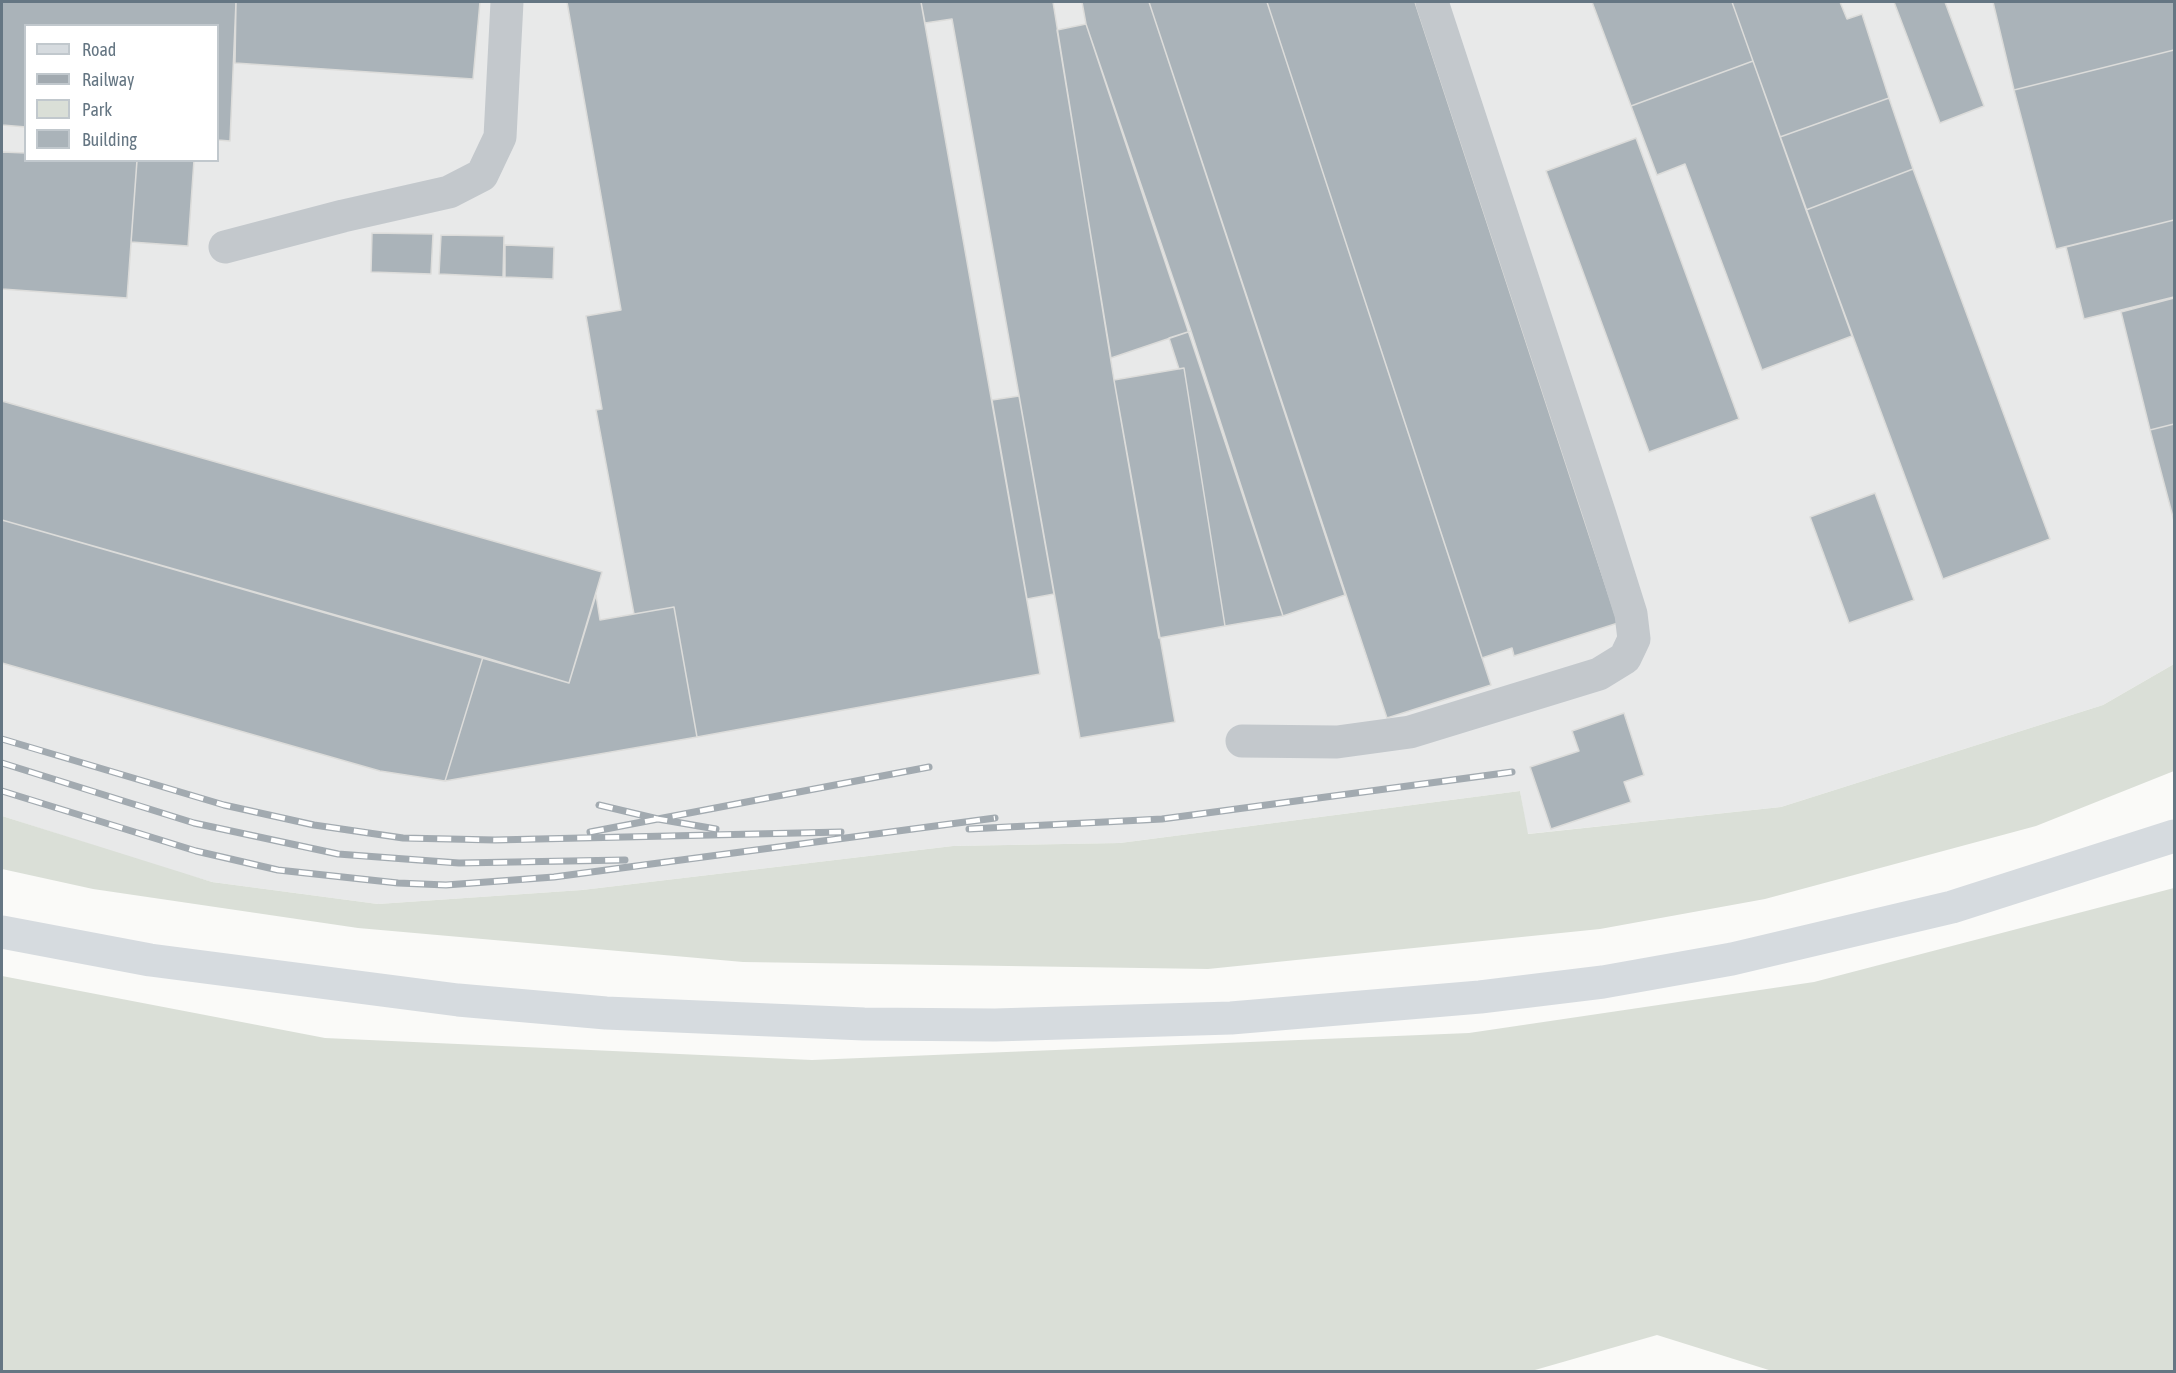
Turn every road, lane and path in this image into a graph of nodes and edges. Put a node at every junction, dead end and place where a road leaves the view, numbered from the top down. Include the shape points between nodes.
1 (507, 2) edge
2 (1432, 2) edge
3 (225, 247) dead end
4 (1242, 741) dead end
5 (2175, 836) edge
6 (2, 932) edge

1 - 3 lane via 500,137 482,175 449,192
2 - 4 lane via 1596,503 1631,614 1634,639 1625,658 1599,674 1410,732 1337,742
5 - 6 main road via 1952,907 1732,959 1603,982 1480,997 1232,1018 876,1024 606,1013 458,1000 161,962

